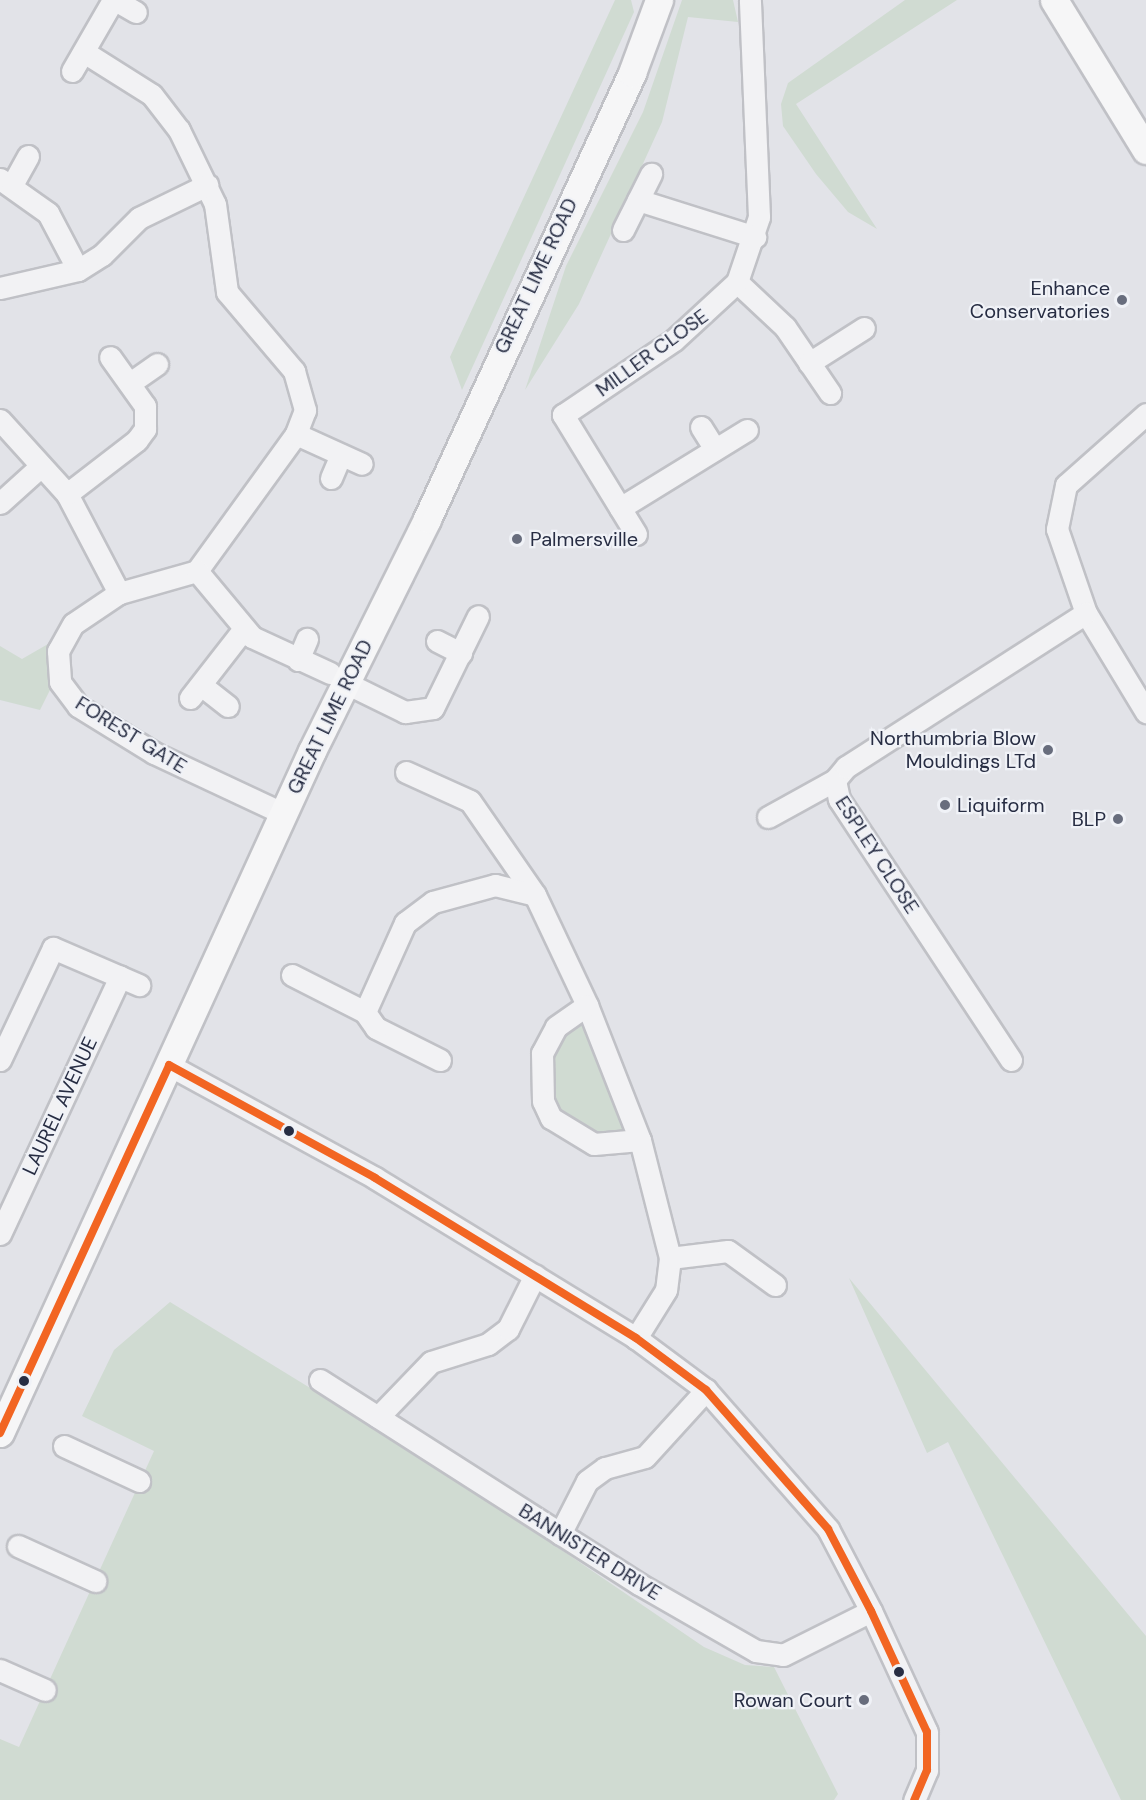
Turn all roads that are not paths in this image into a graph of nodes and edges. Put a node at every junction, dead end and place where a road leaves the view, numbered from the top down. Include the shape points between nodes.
1 (114, 0) edge
2 (659, 0) edge
3 (750, 0) edge
4 (1054, 0) edge
5 (136, 12) dead end
6 (84, 52) junction
7 (72, 71) dead end
8 (1146, 150) edge
9 (28, 156) dead end
10 (651, 174) dead end
11 (6, 182) edge
12 (207, 184) junction
13 (638, 200) junction
14 (623, 230) dead end
15 (755, 237) junction
16 (78, 270) junction
17 (737, 282) junction
18 (0, 288) edge
19 (864, 328) dead end
20 (110, 357) dead end
21 (809, 363) junction
22 (157, 364) dead end
23 (130, 383) junction
24 (830, 393) dead end
25 (1146, 414) edge
26 (0, 420) edge
27 (701, 427) dead end
28 (747, 429) dead end
29 (296, 434) junction
30 (715, 449) junction
31 (341, 455) junction
32 (362, 464) dead end
33 (41, 466) junction
34 (332, 478) dead end
35 (67, 494) junction
36 (0, 503) edge
37 (620, 508) junction
38 (636, 534) dead end
39 (197, 571) junction
40 (118, 593) junction
41 (1086, 614) junction
42 (478, 616) dead end
43 (243, 630) junction
44 (306, 639) dead end
45 (437, 641) dead end
46 (461, 653) junction
47 (298, 660) junction
48 (338, 678) junction
49 (228, 706) dead end
50 (1146, 712) edge
51 (406, 772) dead end
52 (835, 780) junction
53 (284, 814) junction
54 (768, 817) dead end
55 (535, 896) junction
56 (292, 975) dead end
57 (120, 977) junction
58 (139, 986) dead end
59 (587, 1005) junction
60 (365, 1012) junction
61 (0, 1060) edge
62 (440, 1060) dead end
63 (1011, 1060) dead end
64 (169, 1065) junction
65 (640, 1140) junction
66 (0, 1234) edge
67 (670, 1258) junction
68 (535, 1275) junction
69 (775, 1285) dead end
70 (636, 1338) junction
71 (320, 1380) dead end
72 (706, 1390) junction
73 (378, 1417) junction
74 (0, 1433) edge
75 (64, 1446) dead end
76 (139, 1481) dead end
77 (560, 1534) junction
78 (18, 1546) dead end
79 (95, 1581) dead end
80 (871, 1611) junction
81 (0, 1670) edge
82 (45, 1690) dead end
83 (914, 1800) edge

1 - 5 street
1 - 6 street
2 - 48 main road, GREAT LIME ROAD via 632,73 427,519
3 - 15 street, MILLER CLOSE via 760,177
4 - 8 main road
6 - 7 street
6 - 12 street via 162,104
9 - 11 street
10 - 13 street
11 - 16 street via 48,213
12 - 16 street via 144,214
12 - 29 street via 219,219 231,299 300,380 305,410
13 - 14 street
13 - 15 street
15 - 17 street, MILLER CLOSE
16 - 18 street
17 - 21 street via 785,327
17 - 37 street, MILLER CLOSE via 682,334 563,415
19 - 21 street
20 - 23 street
21 - 24 street
22 - 23 street
23 - 35 street via 145,406 142,435
25 - 41 street via 1079,471 1061,498 1060,548
26 - 33 street
27 - 30 street
28 - 30 street
29 - 31 street
29 - 39 street
30 - 37 street
31 - 32 street
31 - 34 street
33 - 35 street
33 - 36 street
35 - 40 street
37 - 38 street, MILLER CLOSE
39 - 40 street, FOREST GATE
39 - 43 street
40 - 53 street, FOREST GATE via 66,633 57,660 64,691 87,712 154,753
41 - 50 street
41 - 52 street, ESPLEY CLOSE via 846,767
42 - 46 street
43 - 47 street
43 - 49 street via 195,692
44 - 47 street
45 - 46 street
46 - 48 street via 446,690 433,708 421,713 405,712
47 - 48 street
48 - 53 main road, GREAT LIME ROAD
51 - 55 street via 470,801
52 - 54 street
52 - 63 street, ESPLEY CLOSE via 839,799
53 - 64 main road, GREAT LIME ROAD
55 - 59 street
55 - 60 street via 495,885 433,902 405,923
56 - 60 street
57 - 58 street
57 - 61 street via 52,948
57 - 66 street, LAUREL AVENUE
59 - 65 street
59 - 65 street via 556,1027 542,1053 543,1101 551,1118 594,1144
60 - 62 street via 376,1028
64 - 68 street via 340,1157
64 - 74 main road, GREAT LIME ROAD
65 - 67 street
67 - 69 street via 728,1251
67 - 70 street via 666,1290
68 - 70 street
68 - 73 street via 508,1329 488,1344 431,1362
70 - 72 street
71 - 73 street, BANNISTER DRIVE
72 - 77 street via 645,1457 605,1468 587,1481
72 - 80 street via 828,1529
73 - 77 street, BANNISTER DRIVE
75 - 76 street
77 - 80 street, BANNISTER DRIVE via 769,1656 783,1655
78 - 79 street
80 - 83 street via 927,1732 927,1770
81 - 82 street

